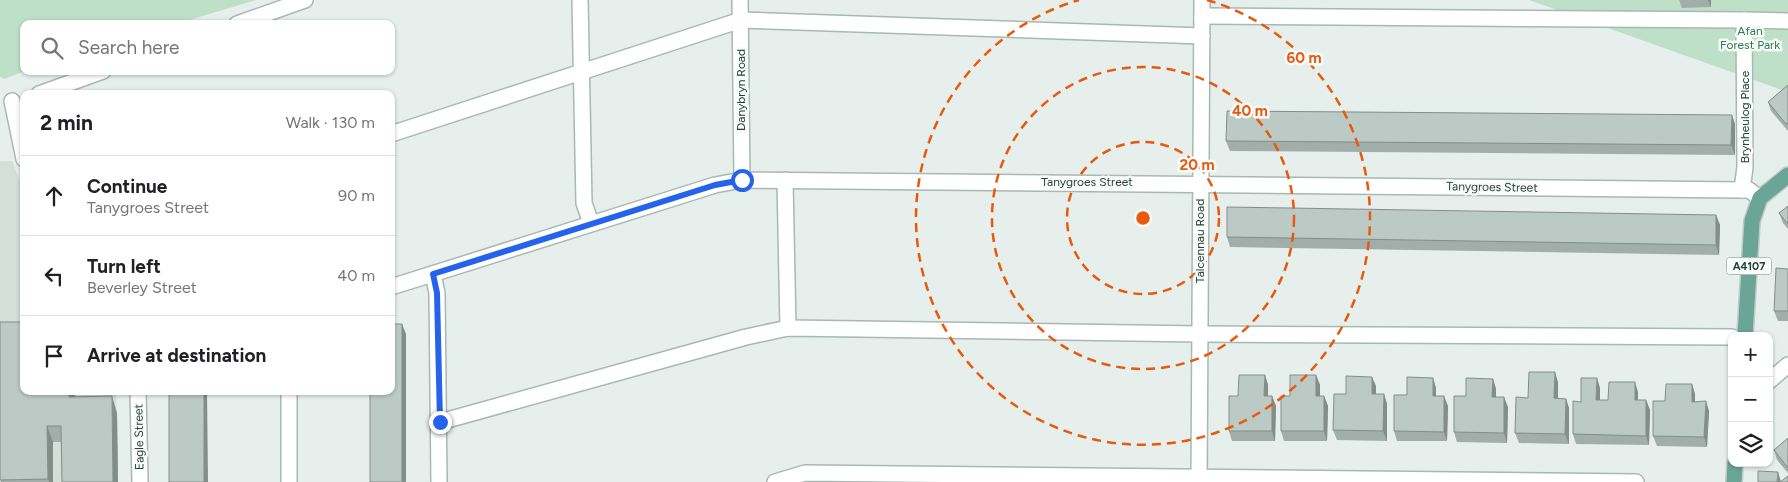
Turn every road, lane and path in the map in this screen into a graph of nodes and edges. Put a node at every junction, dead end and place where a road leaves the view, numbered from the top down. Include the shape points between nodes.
1 (304, 0) edge
2 (580, 0) edge
3 (740, 0) edge
4 (1202, 0) edge
5 (1202, 16) junction
6 (248, 20) edge
7 (740, 20) junction
8 (1744, 20) junction
9 (1788, 21) edge
10 (1202, 36) junction
11 (582, 73) junction
12 (92, 75) edge
13 (49, 90) edge
14 (12, 101) edge
15 (395, 133) edge
16 (20, 140) edge
17 (1788, 175) edge
18 (742, 180) junction
19 (785, 180) junction
20 (1201, 183) junction
21 (1742, 190) junction
22 (1760, 198) junction
23 (591, 223) junction
24 (433, 274) junction
25 (395, 286) edge
26 (788, 328) junction
27 (1745, 332) edge
28 (1200, 334) junction
29 (1728, 337) edge
30 (1788, 366) edge
31 (1773, 378) edge
32 (138, 395) edge
33 (289, 395) edge
34 (440, 422) junction
35 (1736, 467) edge
36 (890, 478) edge
37 (1199, 479) edge
38 (140, 482) edge
39 (289, 482) edge
40 (438, 482) edge
41 (775, 482) edge
42 (1636, 482) edge
43 (1734, 482) edge

1 - 6 street
2 - 11 street
3 - 7 street, Danybryn Road
4 - 5 street, Talcennau Road
5 - 8 street
5 - 10 street, Talcennau Road
7 - 10 street
7 - 11 street
7 - 18 street, Danybryn Road
8 - 9 street
8 - 21 street, Brynheulog Place via 1745,167
10 - 20 street, Talcennau Road
11 - 15 street
11 - 23 street via 584,203
12 - 13 street
14 - 16 street
17 - 22 main road
18 - 19 street, Tanygroes Street
18 - 23 street, Tanygroes Street via 715,185
19 - 20 street, Tanygroes Street
19 - 26 street
20 - 21 street, Tanygroes Street
20 - 28 street, Talcennau Road
21 - 22 street, Tanygroes Street via 1749,190
22 - 27 main road, A4107 via 1752,220
23 - 24 street, Tanygroes Street
24 - 25 street, Tanygroes Street
24 - 34 street via 437,293
26 - 28 street
26 - 34 street
28 - 29 street
28 - 37 street, Talcennau Road
30 - 31 street
32 - 38 street, Eagle Street
33 - 39 street
34 - 40 street
35 - 43 main road
36 - 37 street
36 - 41 street via 805,473
37 - 42 street

